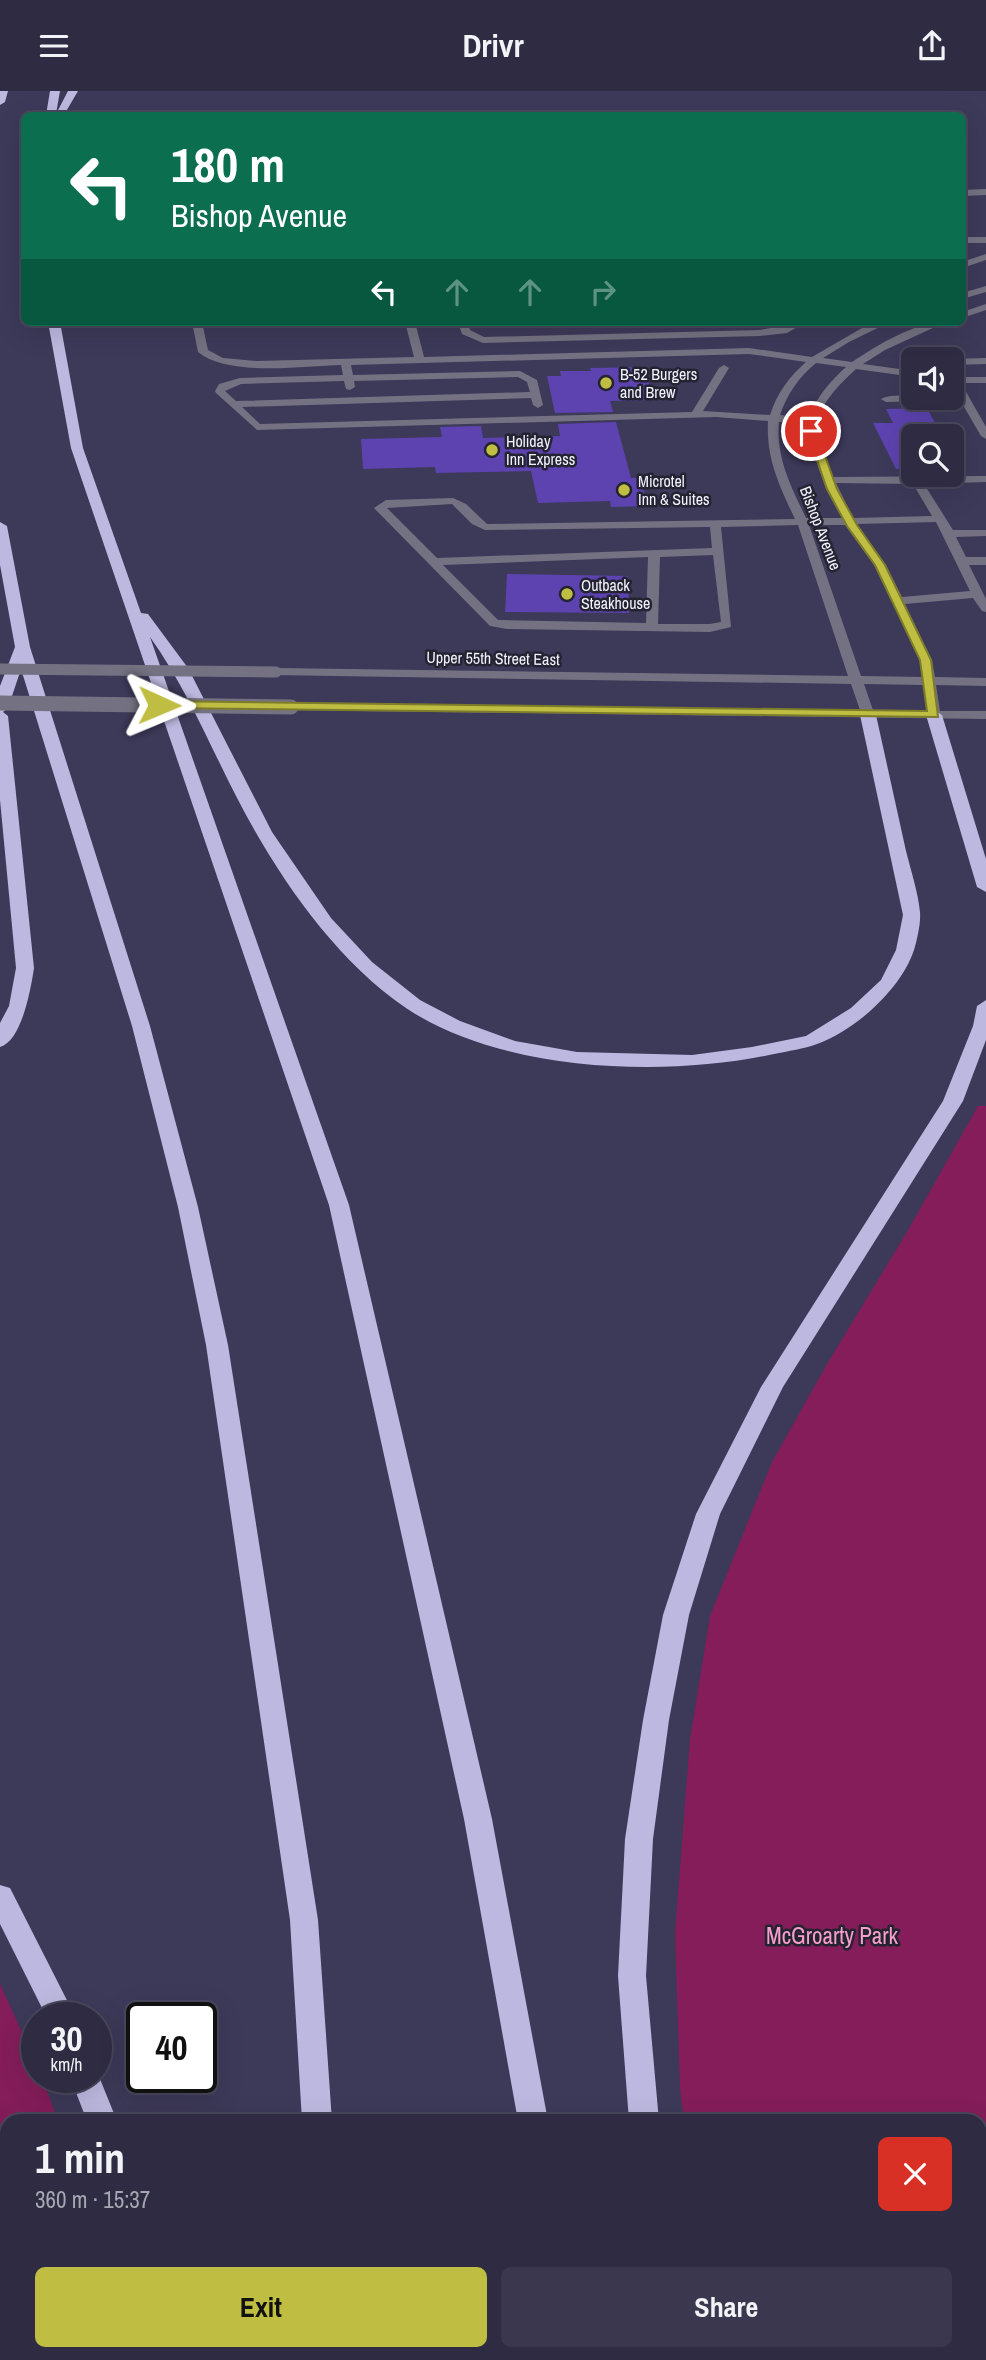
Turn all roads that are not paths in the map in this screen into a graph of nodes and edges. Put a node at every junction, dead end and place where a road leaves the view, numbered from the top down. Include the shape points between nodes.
1 (3, 91) edge
2 (55, 91) edge
3 (73, 91) edge
4 (0, 102) edge
5 (52, 112) edge
6 (62, 112) edge
7 (986, 192) edge
8 (966, 193) edge
9 (966, 240) edge
10 (986, 240) edge
11 (986, 257) edge
12 (966, 264) edge
13 (986, 289) edge
14 (966, 295) edge
15 (986, 307) edge
16 (966, 314) edge
17 (55, 326) edge
18 (198, 326) edge
19 (411, 326) edge
20 (464, 326) edge
21 (793, 326) edge
22 (876, 326) edge
23 (932, 326) edge
24 (587, 338) junction
25 (592, 355) junction
26 (420, 359) junction
27 (346, 361) junction
28 (814, 361) junction
29 (986, 361) edge
30 (964, 362) edge
31 (724, 368) dead end
32 (851, 368) junction
33 (901, 373) edge
34 (348, 378) junction
35 (964, 380) edge
36 (986, 380) edge
37 (536, 395) junction
38 (964, 397) edge
39 (886, 399) dead end
40 (901, 399) edge
41 (353, 400) junction
42 (232, 404) junction
43 (695, 415) junction
44 (773, 418) junction
45 (540, 419) junction
46 (814, 421) junction
47 (379, 423) junction
48 (986, 436) edge
49 (986, 479) edge
50 (829, 480) junction
51 (964, 480) edge
52 (901, 481) edge
53 (921, 487) edge
54 (939, 519) junction
55 (850, 521) junction
56 (715, 523) junction
57 (803, 523) junction
58 (0, 526) edge
59 (986, 533) edge
60 (949, 534) junction
61 (719, 551) junction
62 (654, 553) junction
63 (961, 561) junction
64 (986, 561) edge
65 (433, 562) junction
66 (977, 594) junction
67 (129, 597) junction
68 (898, 601) junction
69 (986, 608) edge
70 (652, 627) junction
71 (22, 647) junction
72 (0, 669) edge
73 (856, 681) junction
74 (931, 681) junction
75 (986, 682) edge
76 (0, 703) edge
77 (0, 708) edge
78 (868, 715) junction
79 (934, 715) junction
80 (986, 715) edge
81 (0, 716) edge
82 (986, 887) edge
83 (986, 1006) edge
84 (0, 1041) edge
85 (0, 1896) edge
86 (54, 2002) edge
87 (91, 2093) edge
88 (99, 2114) edge
89 (317, 2114) edge
90 (532, 2114) edge
91 (642, 2114) edge

1 - 4 highway
2 - 5 highway
3 - 6 highway
7 - 8 street
9 - 10 street
11 - 12 street
13 - 14 street
15 - 16 street
17 - 67 highway via 77,447
18 - 27 street via 203,352 221,362
19 - 26 street
20 - 24 street via 465,332 483,340
21 - 24 street via 759,333
22 - 28 street, Bishop Avenue
23 - 32 street via 881,348
24 - 25 street
25 - 26 street
25 - 28 street via 749,351
26 - 27 street
27 - 34 street
28 - 32 street
28 - 44 street, Bishop Avenue via 782,395
29 - 30 street
31 - 43 street
32 - 33 street
32 - 46 street via 825,395
34 - 37 street via 520,375 533,380
34 - 41 street
34 - 42 street via 240,381 220,391
35 - 36 street
37 - 41 street
37 - 45 street
38 - 48 street
39 - 40 street
41 - 42 street
41 - 47 street
42 - 47 street via 257,427
43 - 44 street
43 - 45 street
44 - 46 street
44 - 57 street, Bishop Avenue via 778,468
45 - 47 street
46 - 50 street, Bishop Avenue via 811,431
49 - 51 street
50 - 52 street
50 - 55 street, Bishop Avenue
53 - 54 street
54 - 55 street
54 - 60 street
55 - 57 street
55 - 68 street, Bishop Avenue
56 - 57 street
56 - 61 street
56 - 65 street via 485,527 462,503 453,501 380,507
57 - 73 street, Bishop Avenue
58 - 71 highway
59 - 60 street
60 - 63 street
61 - 62 street
61 - 70 street via 727,624
62 - 65 street
62 - 70 street
63 - 64 street
63 - 66 street
65 - 70 street via 494,623
66 - 68 street
66 - 69 street
67 - 78 highway via 180,668 264,832 325,922 366,966 413,1004 453,1025 511,1046 577,1058 692,1061 812,1040 858,1012 889,983 905,950 912,915
67 - 90 highway via 339,1205 478,1819
68 - 74 street, Bishop Avenue
71 - 77 highway
71 - 89 highway via 141,1026 188,1207 217,1345 304,1920
72 - 73 street, Upper 55th Street East, bridge
73 - 74 street, Upper 55th Street East
73 - 78 street, Bishop Avenue
74 - 75 street, Upper 55th Street East
74 - 79 street, Bishop Avenue
76 - 78 street, bridge
78 - 79 street
79 - 80 street
79 - 82 highway
81 - 84 highway via 25,968 18,1006
83 - 91 highway via 953,1101 772,1387 708,1514 676,1615 639,1839 632,1976
85 - 86 highway
87 - 88 highway

